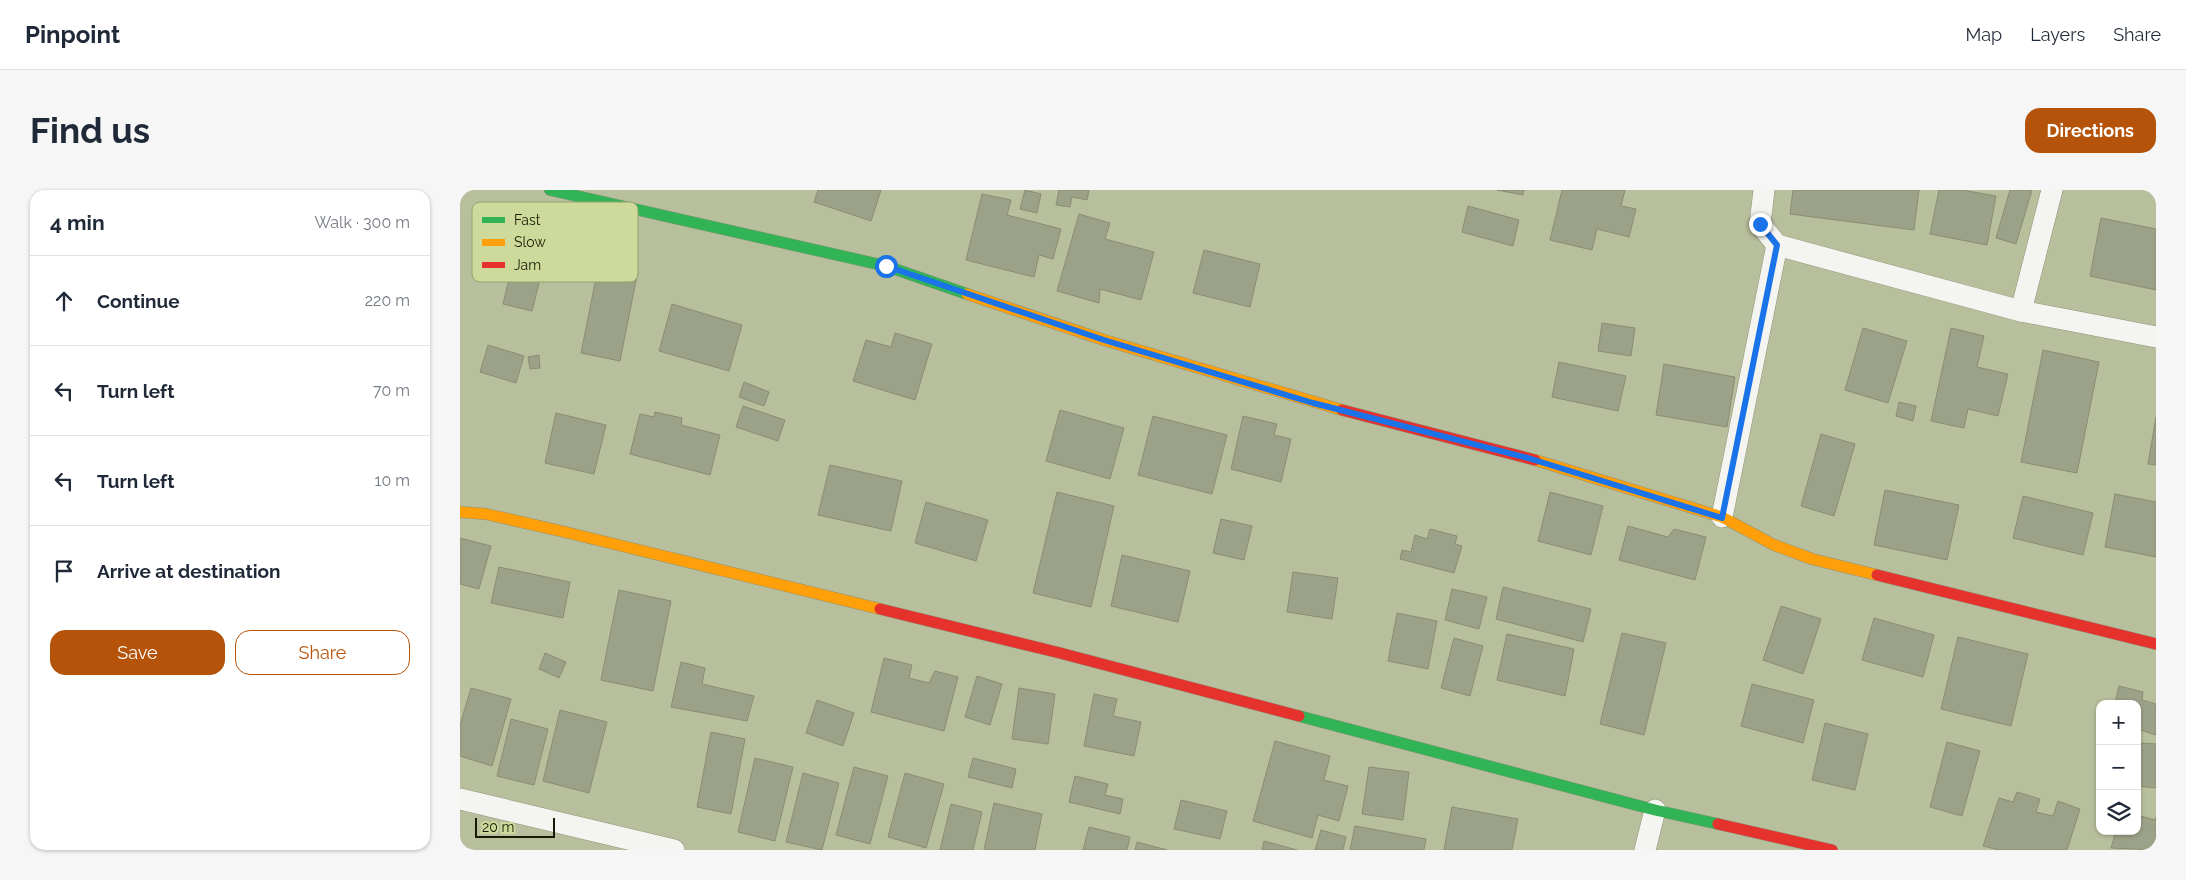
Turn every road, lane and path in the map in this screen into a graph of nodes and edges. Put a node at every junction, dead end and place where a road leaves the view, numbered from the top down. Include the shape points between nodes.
1 (550, 190) edge
2 (1764, 190) edge
3 (2052, 190) edge
4 (603, 202) edge
5 (638, 210) edge
6 (1777, 245) junction
7 (2021, 311) junction
8 (2156, 337) edge
9 (460, 512) edge
10 (1722, 518) junction
11 (2156, 644) edge
12 (460, 799) edge
13 (1655, 810) junction
14 (674, 850) edge
15 (1645, 850) edge
16 (1832, 850) edge

1 - 4 street
2 - 6 street via 1760,224
3 - 7 street
5 - 10 street via 886,266 1104,340 1313,403 1528,458
6 - 7 street
6 - 10 street
7 - 8 street
9 - 13 street via 486,514 565,532 1060,653
10 - 11 street via 1774,545 1812,559
12 - 14 street
13 - 15 street
13 - 16 street

